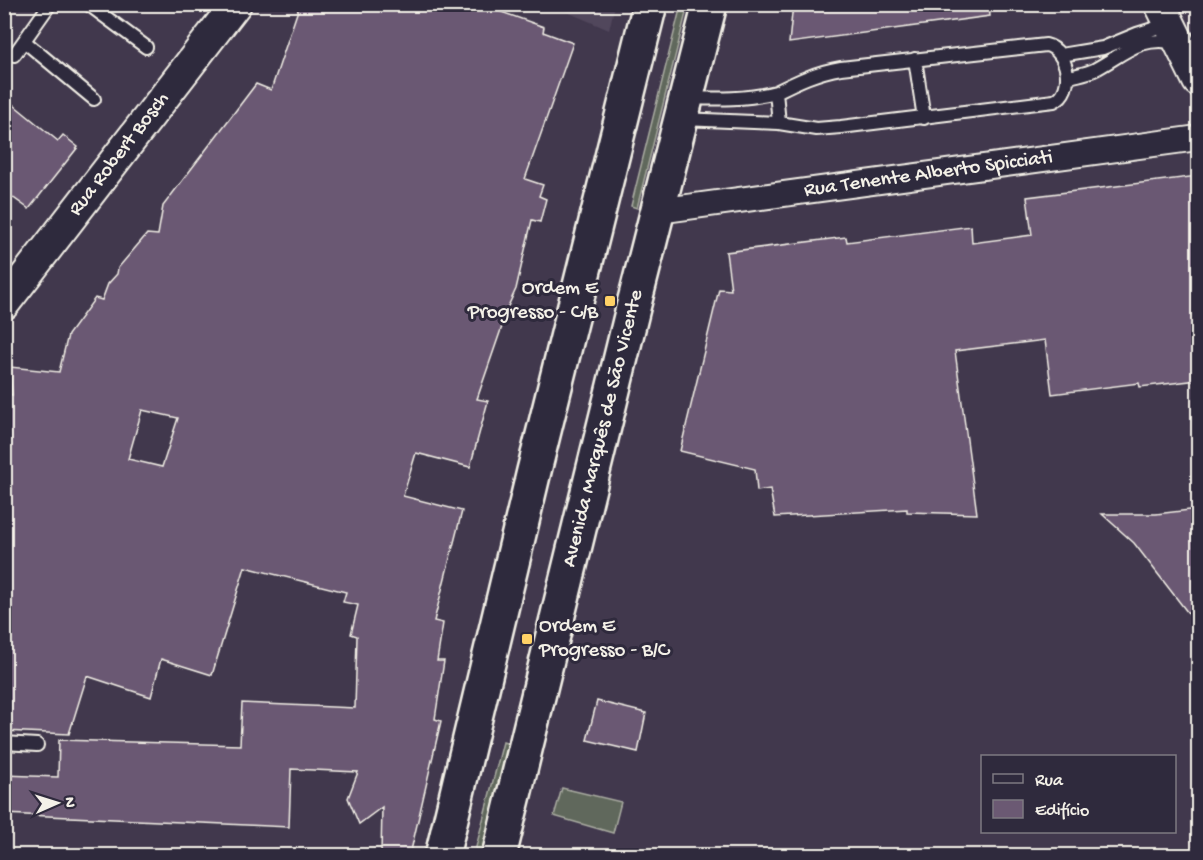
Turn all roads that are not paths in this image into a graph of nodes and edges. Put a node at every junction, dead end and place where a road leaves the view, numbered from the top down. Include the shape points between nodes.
1 (50, 4) edge
2 (88, 4) edge
3 (236, 4) edge
4 (650, 4) edge
5 (710, 4) edge
6 (1170, 24) edge
7 (24, 41) junction
8 (146, 47) dead end
9 (14, 55) dead end
10 (1061, 55) junction
11 (915, 59) junction
12 (1067, 78) junction
13 (1198, 81) edge
14 (776, 92) junction
15 (94, 99) dead end
16 (684, 109) junction
17 (924, 118) junction
18 (779, 123) junction
19 (1198, 138) edge
20 (657, 211) junction
21 (4, 304) edge
22 (4, 743) edge
23 (37, 745) dead end
24 (442, 855) edge
25 (499, 855) edge

1 - 7 lane
2 - 8 lane
3 - 21 street, Rua Robert Bosch
4 - 24 main road
5 - 16 main road, Avenida Marquês de São Vicente
6 - 10 lane via 1103,48
6 - 12 lane via 1161,39
6 - 13 street
7 - 9 lane
7 - 15 lane
10 - 11 lane via 1053,46 1046,45
10 - 12 lane
11 - 14 lane via 822,71
11 - 17 lane
12 - 17 lane via 1061,97 1054,100
14 - 16 lane
14 - 18 lane
16 - 18 lane
16 - 20 main road, Avenida Marquês de São Vicente
17 - 18 lane via 816,129
19 - 20 street, Rua Tenente Alberto Spicciati
20 - 25 main road, Avenida Marquês de São Vicente
22 - 23 lane

